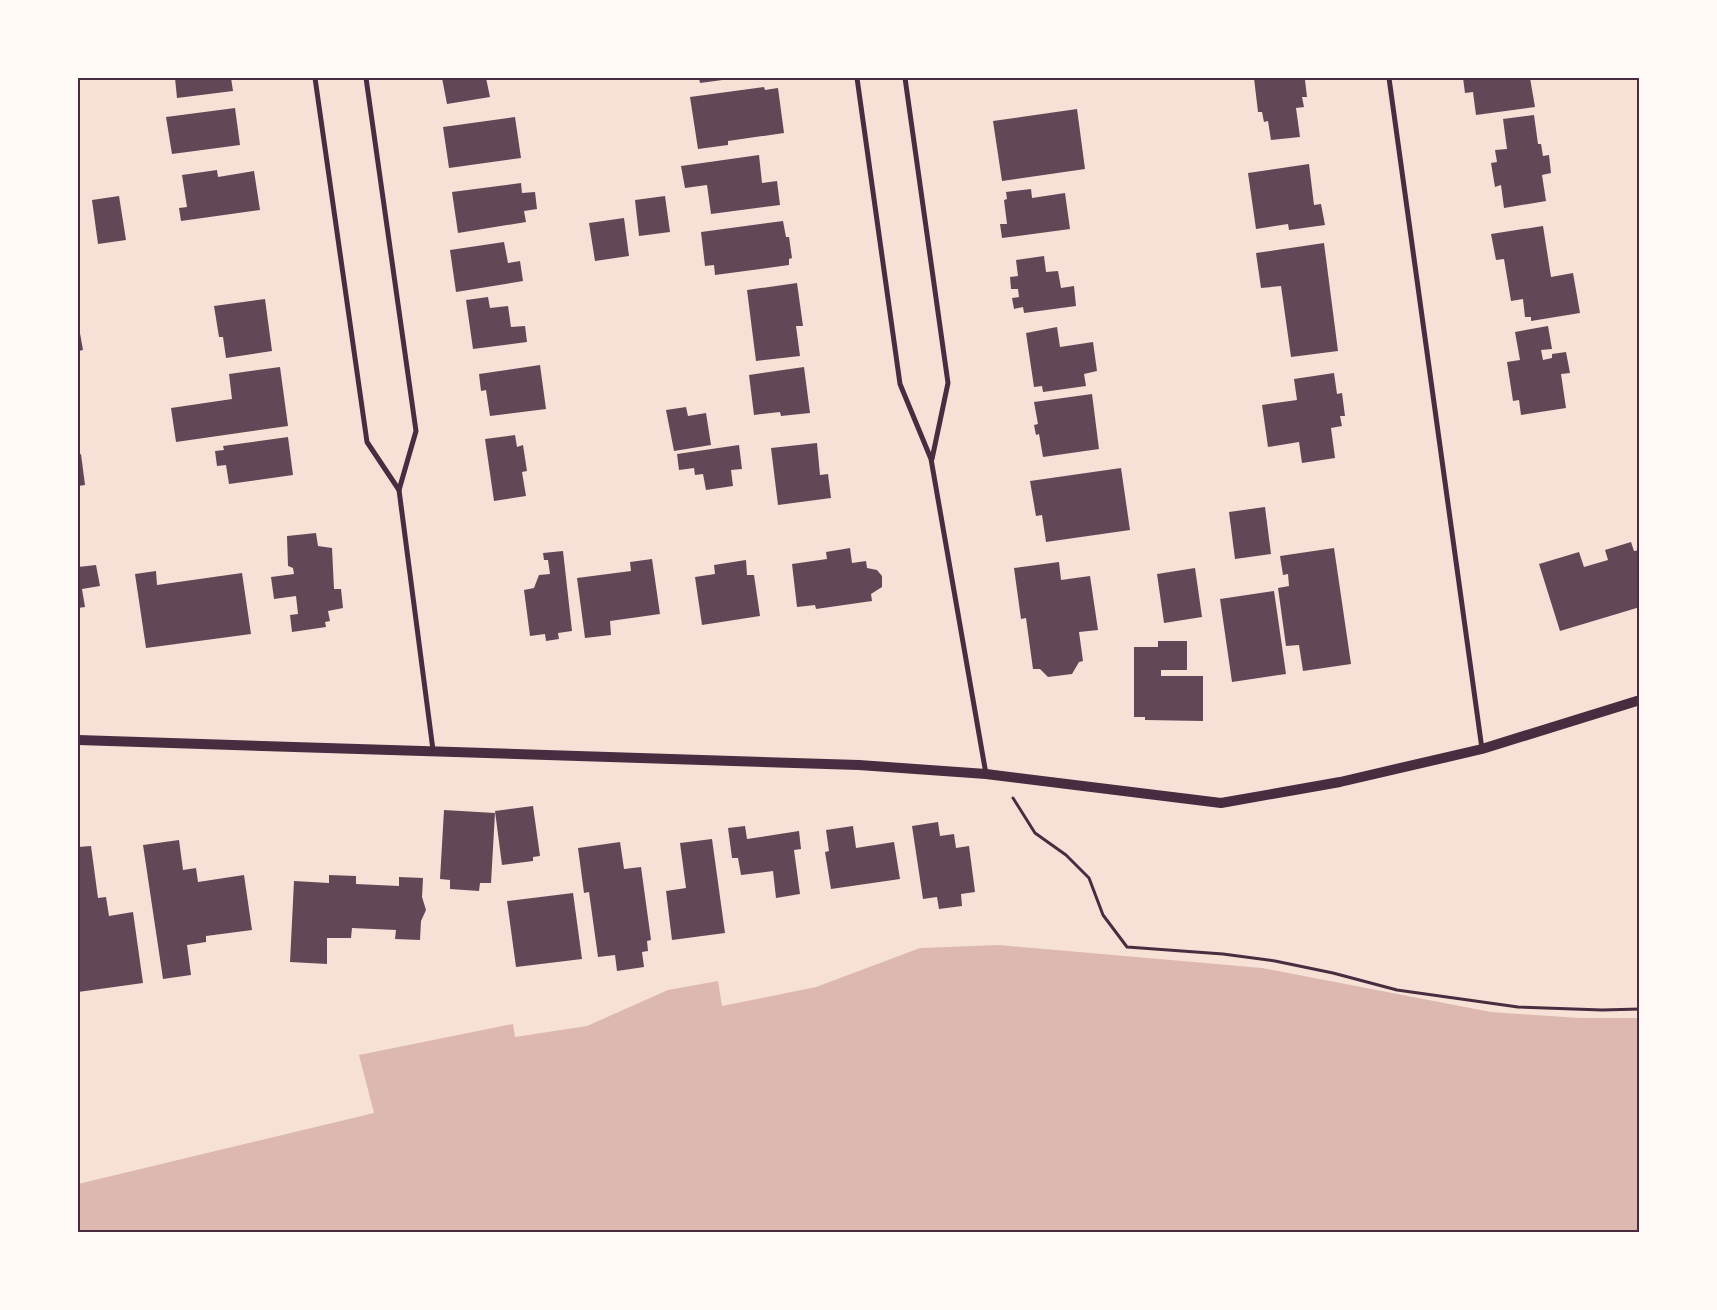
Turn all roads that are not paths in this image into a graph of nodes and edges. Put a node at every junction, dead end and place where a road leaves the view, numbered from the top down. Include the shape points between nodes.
1 (315, 78) edge
2 (366, 78) edge
3 (857, 78) edge
4 (904, 78) edge
5 (1389, 78) edge
6 (932, 459) junction
7 (399, 490) junction
8 (1640, 700) edge
9 (78, 740) edge
10 (1482, 749) junction
11 (433, 750) junction
12 (986, 774) junction

1 - 7 street via 367,442
2 - 7 street via 416,431
3 - 6 street via 900,384
4 - 6 street via 948,383
5 - 10 street
6 - 12 street
7 - 11 street
8 - 10 main road
9 - 11 main road
10 - 12 main road via 1340,782 1221,803
11 - 12 main road via 859,764

